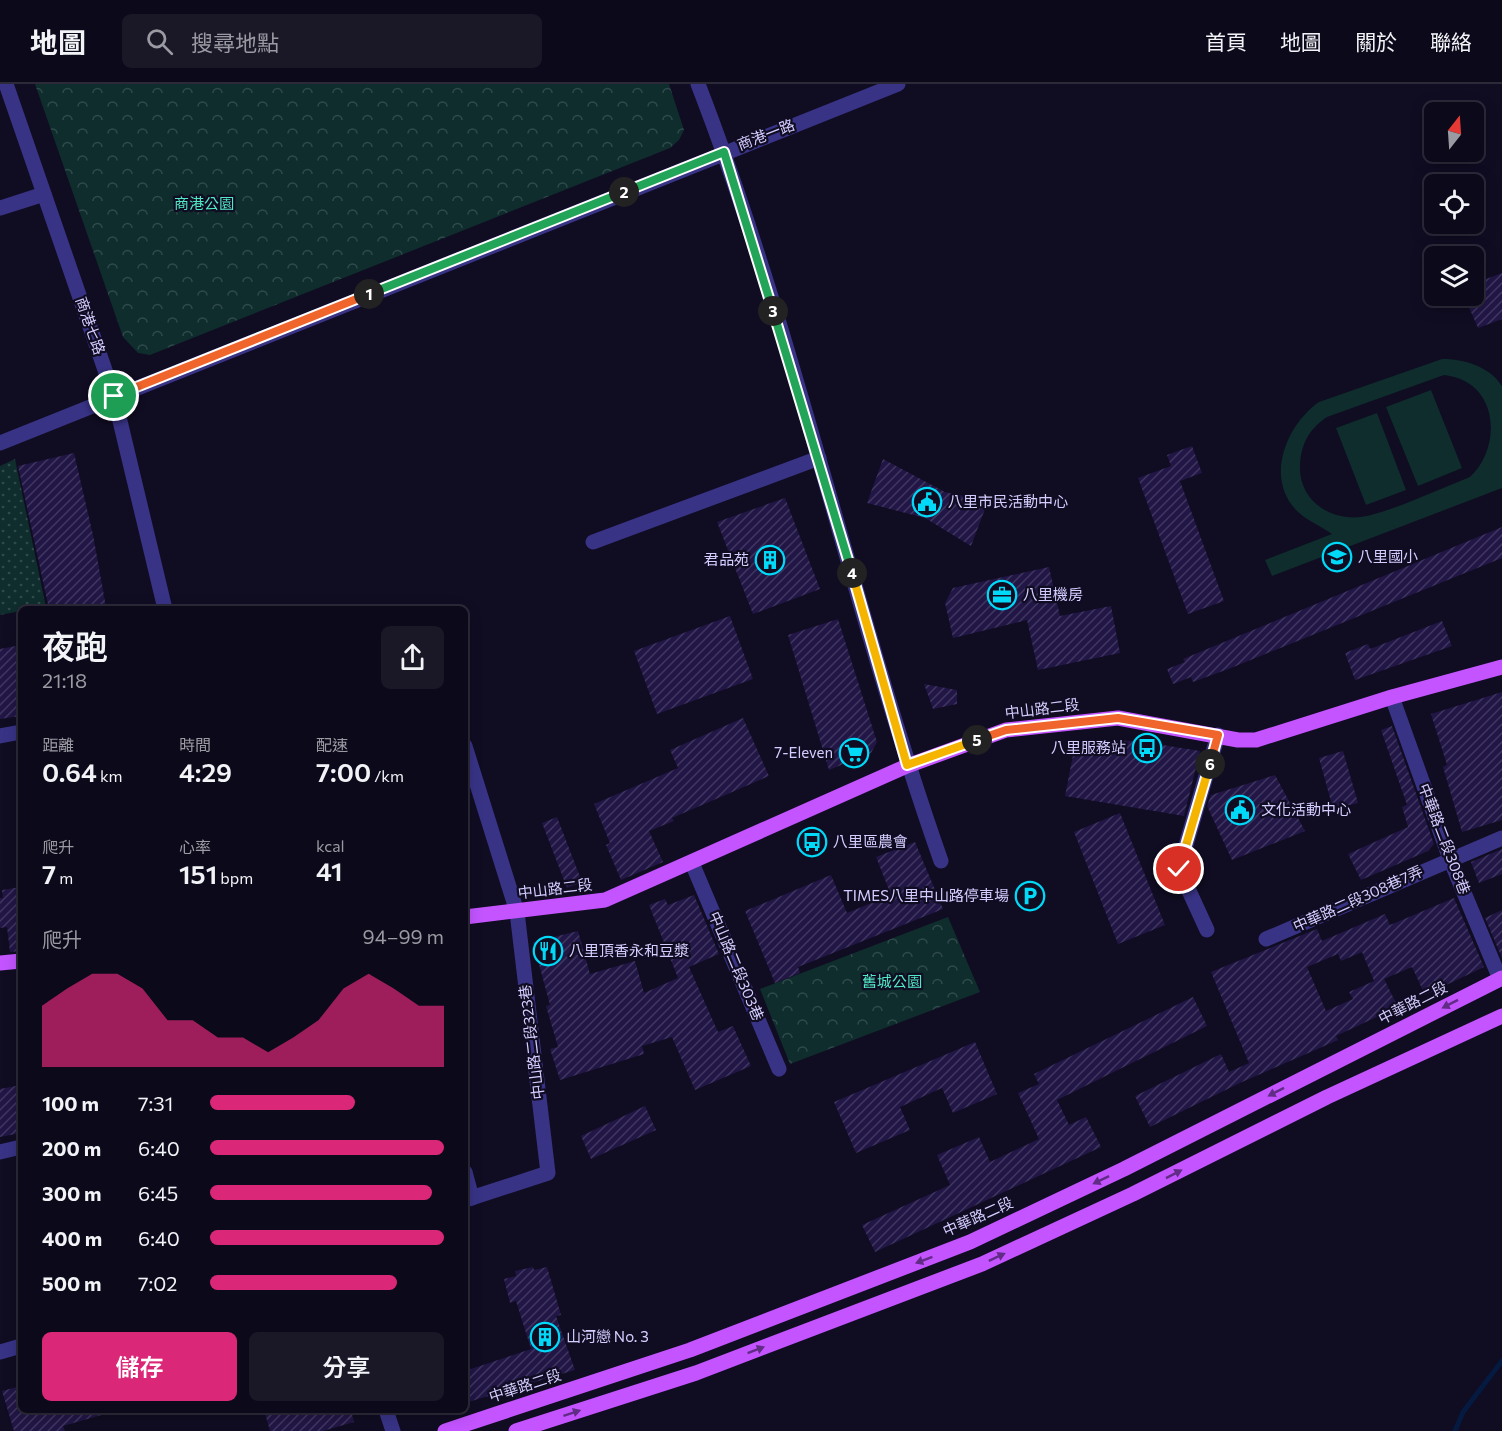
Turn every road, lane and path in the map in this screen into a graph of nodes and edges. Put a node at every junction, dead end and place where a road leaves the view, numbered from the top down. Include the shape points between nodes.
1 (6, 84) edge
2 (698, 84) edge
3 (898, 84) edge
4 (724, 152) junction
5 (44, 194) junction
6 (0, 208) edge
7 (114, 396) junction
8 (0, 443) edge
9 (819, 458) junction
10 (593, 542) dead end
11 (164, 606) edge
12 (1502, 667) edge
13 (1392, 697) junction
14 (18, 733) edge
15 (1218, 735) junction
16 (0, 736) edge
17 (468, 756) edge
18 (907, 765) junction
19 (1502, 838) edge
20 (1450, 859) junction
21 (941, 861) dead end
22 (692, 863) junction
23 (517, 912) junction
24 (468, 917) edge
25 (1207, 930) dead end
26 (1266, 939) dead end
27 (18, 961) edge
28 (0, 963) edge
29 (1501, 979) edge
30 (1502, 1016) edge
31 (779, 1069) dead end
32 (18, 1148) edge
33 (0, 1152) edge
34 (468, 1199) edge
35 (18, 1347) edge
36 (0, 1352) edge
37 (387, 1413) edge
38 (393, 1431) edge
39 (445, 1431) edge
40 (516, 1431) edge

1 - 5 street, 商港七路
2 - 4 street
3 - 4 street, 商港一路
4 - 7 street, 商港一路
4 - 9 street
5 - 6 street
5 - 7 street, 商港七路
7 - 8 street, 商港一路
7 - 11 street, 商港七路
9 - 10 street
9 - 18 street
12 - 13 main road, 中山路二段
13 - 15 main road, 中山路二段 via 1256,740
13 - 20 street, 中華路二段308巷
14 - 16 street
15 - 18 main road, 中山路二段 via 1118,718 1006,730
15 - 25 street via 1179,869
17 - 23 street, 中山路二段323巷
18 - 21 street
18 - 22 main road, 中山路二段
19 - 20 street, 中華路二段308巷7弄
20 - 26 street, 中華路二段308巷7弄
20 - 29 street, 中華路二段308巷
22 - 23 main road, 中山路二段 via 605,900
22 - 31 street, 中山路二段303巷
23 - 24 main road, 中山路二段
23 - 34 street, 中山路二段323巷 via 548,1173
27 - 28 main road
29 -> 39 main road, 中華路二段 via 970,1242 690,1350
40 -> 30 main road via 696,1373 982,1264
32 - 33 street
35 - 36 street
37 - 38 street

